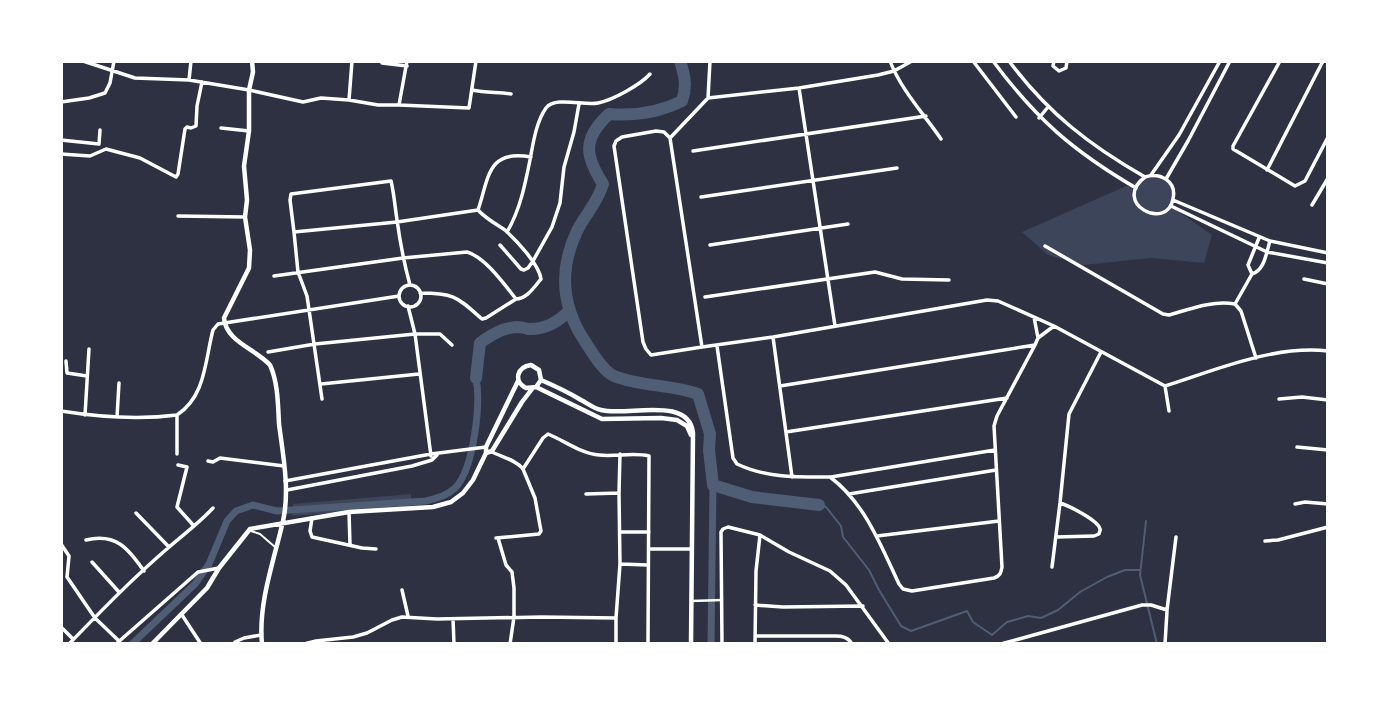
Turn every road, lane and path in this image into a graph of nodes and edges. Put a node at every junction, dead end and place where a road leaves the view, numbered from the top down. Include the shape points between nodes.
1 (83, 61) edge
2 (114, 61) edge
3 (191, 61) edge
4 (252, 61) edge
5 (352, 61) edge
6 (476, 61) edge
7 (709, 61) edge
8 (890, 61) edge
9 (912, 61) edge
10 (973, 61) edge
11 (993, 61) edge
12 (1009, 61) edge
13 (1054, 61) edge
14 (1067, 61) edge
15 (1220, 61) edge
16 (1230, 61) edge
17 (1280, 61) edge
18 (1323, 61) edge
19 (382, 63) edge
20 (407, 64) edge
21 (112, 71) junction
22 (894, 71) junction
23 (650, 74) dead end
24 (189, 79) junction
25 (202, 82) junction
26 (799, 88) junction
27 (250, 90) junction
28 (472, 90) junction
29 (512, 94) dead end
30 (708, 99) junction
31 (349, 100) junction
32 (61, 102) edge
33 (579, 104) junction
34 (399, 105) junction
35 (1048, 107) junction
36 (926, 116) junction
37 (1016, 117) dead end
38 (1039, 118) junction
39 (1185, 124) junction
40 (221, 128) dead end
41 (1195, 128) junction
42 (100, 130) dead end
43 (249, 131) junction
44 (806, 134) junction
45 (1328, 137) edge
46 (670, 138) junction
47 (941, 139) dead end
48 (61, 141) edge
49 (693, 151) dead end
50 (61, 154) edge
51 (531, 157) junction
52 (897, 168) dead end
53 (1267, 170) junction
54 (1151, 175) junction
55 (1145, 177) junction
56 (1328, 178) edge
57 (1166, 179) junction
58 (813, 180) junction
59 (1136, 188) junction
60 (701, 197) dead end
61 (1173, 200) junction
62 (1312, 205) dead end
63 (1171, 206) junction
64 (478, 209) junction
65 (178, 216) dead end
66 (245, 217) junction
67 (397, 222) junction
68 (848, 224) dead end
69 (821, 228) junction
70 (295, 232) junction
71 (508, 232) junction
72 (1260, 237) junction
73 (1270, 241) junction
74 (710, 245) dead end
75 (500, 246) dead end
76 (1045, 246) dead end
77 (1256, 247) junction
78 (1266, 252) junction
79 (1328, 253) edge
80 (403, 258) junction
81 (533, 261) junction
82 (1328, 263) edge
83 (298, 272) junction
84 (1252, 274) junction
85 (274, 276) dead end
86 (949, 279) dead end
87 (1304, 279) dead end
88 (828, 280) junction
89 (1328, 284) edge
90 (410, 285) junction
91 (421, 293) junction
92 (399, 296) junction
93 (705, 297) dead end
94 (516, 299) junction
95 (1236, 304) junction
96 (408, 306) junction
97 (309, 310) junction
98 (1034, 317) junction
99 (224, 322) junction
100 (835, 326) junction
101 (1054, 326) junction
102 (415, 334) junction
103 (773, 337) junction
104 (1038, 338) junction
105 (315, 344) junction
106 (452, 345) dead end
107 (1035, 345) junction
108 (717, 346) junction
109 (702, 348) junction
110 (89, 349) dead end
111 (1328, 351) edge
112 (268, 352) dead end
113 (1101, 352) junction
114 (1256, 358) junction
115 (66, 360) dead end
116 (419, 374) junction
117 (87, 376) junction
118 (541, 380) junction
119 (518, 381) junction
120 (119, 383) dead end
121 (321, 384) junction
122 (780, 386) junction
123 (1165, 386) junction
124 (534, 388) junction
125 (322, 398) dead end
126 (1007, 398) junction
127 (1279, 399) dead end
128 (1328, 400) edge
129 (61, 411) edge
130 (1169, 411) dead end
131 (85, 415) junction
132 (177, 415) junction
133 (117, 417) junction
134 (786, 432) junction
135 (692, 440) junction
136 (1297, 447) dead end
137 (995, 450) junction
138 (1328, 450) edge
139 (488, 451) junction
140 (177, 454) dead end
141 (620, 454) junction
142 (431, 457) junction
143 (208, 461) dead end
144 (178, 466) dead end
145 (284, 466) junction
146 (358, 468) junction
147 (523, 469) junction
148 (996, 470) junction
149 (359, 476) junction
150 (792, 477) junction
151 (830, 477) junction
152 (285, 481) junction
153 (285, 490) junction
154 (586, 494) dead end
155 (619, 494) junction
156 (849, 494) junction
157 (1060, 503) junction
158 (1295, 504) dead end
159 (1328, 504) edge
160 (213, 508) dead end
161 (349, 512) junction
162 (136, 513) dead end
163 (312, 518) junction
164 (283, 520) junction
165 (999, 521) junction
166 (194, 526) junction
167 (1328, 527) edge
168 (248, 531) junction
169 (620, 532) junction
170 (649, 532) junction
171 (760, 535) junction
172 (877, 536) junction
173 (1056, 537) junction
174 (1176, 537) dead end
175 (86, 540) dead end
176 (1265, 541) dead end
177 (61, 544) edge
178 (350, 545) junction
179 (169, 547) junction
180 (276, 548) junction
181 (376, 549) dead end
182 (649, 549) junction
183 (691, 549) junction
184 (92, 562) dead end
185 (620, 564) junction
186 (648, 565) junction
187 (1052, 567) dead end
188 (219, 568) junction
189 (144, 571) junction
190 (402, 590) dead end
191 (119, 592) junction
192 (719, 600) junction
193 (691, 601) junction
194 (755, 605) junction
195 (863, 606) junction
196 (1167, 610) junction
197 (182, 615) junction
198 (408, 616) junction
199 (514, 617) junction
200 (95, 618) junction
201 (615, 618) junction
202 (453, 619) junction
203 (61, 627) edge
204 (261, 635) junction
205 (755, 636) junction
206 (1023, 637) junction
207 (74, 639) junction
208 (118, 642) edge
209 (235, 642) dead end
210 (323, 642) edge
211 (1004, 643) edge
212 (69, 644) edge
213 (152, 644) edge
214 (201, 644) edge
215 (262, 644) edge
216 (304, 644) edge
217 (454, 644) edge
218 (510, 644) edge
219 (616, 644) edge
220 (648, 644) edge
221 (691, 644) edge
222 (722, 644) edge
223 (755, 644) edge
224 (852, 644) edge
225 (889, 644) edge
226 (1024, 644) edge
227 (1164, 644) edge

1 - 21 street
2 - 21 street
3 - 24 street
4 - 27 main road
5 - 31 street
6 - 28 street
7 - 30 street
8 - 22 street
9 - 22 street
10 - 37 street
11 - 38 street
12 - 35 street
13 - 14 street via 1059,71 1066,68
15 - 39 street
16 - 41 street
17 - 53 street via 1233,146
18 - 53 street
19 - 20 street
20 - 34 street
21 - 24 street via 135,78
21 - 32 street via 105,93
22 - 26 street
22 - 36 street
23 - 33 street via 612,99
24 - 25 street
25 - 27 street
25 - 50 street via 196,126 185,129 176,177 140,158 106,149 90,156
26 - 30 street
26 - 44 street
27 - 31 street via 306,102
27 - 43 main road
28 - 29 street
28 - 34 street via 469,108
30 - 46 street
31 - 34 street
33 - 51 street via 547,107
33 - 81 street via 552,227
35 - 38 street
35 - 55 street via 1077,134
36 - 44 street
36 - 47 street
38 - 59 street via 1101,168
39 - 41 street
39 - 54 street
40 - 43 street
41 - 57 street
42 - 48 street via 99,144
43 - 66 main road
44 - 49 street
44 - 58 street
45 - 53 street via 1300,185
46 - 109 street
46 - 109 street via 656,131 622,137 614,146 643,342 651,355
51 - 64 street via 516,154 493,166
51 - 71 street
52 - 58 street
54 - 55 street
54 - 57 street
55 - 59 street
56 - 62 street
57 - 61 street
58 - 60 street
58 - 69 street
59 - 63 street via 1138,206 1145,212 1154,215
61 - 63 street
61 - 72 street
63 - 77 street
64 - 67 street
64 - 71 street
65 - 66 street
66 - 99 main road via 249,268
67 - 70 street
67 - 70 street via 388,181 291,194
67 - 80 street
68 - 69 street
69 - 74 street
69 - 88 street
70 - 83 street
71 - 81 street
72 - 73 street
72 - 77 street
73 - 78 street
73 - 79 street
75 - 81 street via 521,269
76 - 95 street via 1163,314 1224,302
77 - 78 street
77 - 84 street via 1248,265
78 - 82 street
78 - 84 street via 1261,268
80 - 83 street
80 - 90 street
80 - 94 street via 473,254
81 - 94 street via 541,279 526,296
83 - 85 street
83 - 97 street
84 - 95 street
86 - 88 street via 902,279 875,272
87 - 89 street
88 - 93 street
88 - 100 street
90 - 91 street
90 - 92 street via 401,289
91 - 94 street via 458,298 482,319
91 - 96 street via 418,303
92 - 96 street
92 - 97 street
95 - 114 street
96 - 102 street
97 - 99 street
97 - 105 street
98 - 100 street via 992,300
98 - 101 street
98 - 104 street
99 - 132 street via 214,330 197,394
99 - 145 main road via 237,340 272,368
100 - 103 street
101 - 104 street
101 - 113 street
102 - 105 street
102 - 106 street via 440,334
102 - 116 street
103 - 108 street
103 - 122 street
104 - 107 street
105 - 112 street
105 - 121 street
107 - 122 street
107 - 126 street
108 - 109 street
108 - 150 street via 733,458 746,468
110 - 117 street
111 - 114 street via 1286,351
113 - 123 street
113 - 157 street via 1069,414
114 - 123 street
115 - 117 street via 68,374
116 - 121 street
116 - 142 street
117 - 131 street
118 - 119 main road via 539,370 531,365 522,368
118 - 124 main road
118 - 135 main road via 600,410 679,413 690,422
119 - 124 main road
119 - 139 main road
120 - 133 street
121 - 125 street
122 - 134 street
123 - 130 street
124 - 135 main road via 602,419 677,420 687,426
124 - 139 main road
126 - 134 street
126 - 137 street via 994,426
127 - 128 street
129 - 131 street
131 - 133 street
132 - 133 street
132 - 140 street
134 - 150 street
135 - 183 main road
136 - 138 street
137 - 148 street
137 - 151 street
139 - 142 street via 477,448
139 - 147 street
139 - 161 main road via 467,489 451,502
141 - 147 street via 598,456 548,434
141 - 155 street
141 - 170 street via 649,456
142 - 146 street
142 - 149 street via 412,466
143 - 145 street via 220,458
144 - 166 street via 187,467 177,507
145 - 152 main road
146 - 149 street
146 - 152 street
147 - 199 street via 541,531 498,538 512,572
148 - 156 street
148 - 165 street
149 - 153 street
150 - 151 street
151 - 156 street
152 - 153 main road
153 - 164 main road
154 - 155 street
155 - 169 street
156 - 172 street
157 - 173 street
157 - 173 street via 1096,523 1100,531 1094,536
158 - 159 street
160 - 166 street
161 - 163 main road
161 - 178 street
162 - 179 street
163 - 164 main road
163 - 178 street via 312,537
164 - 168 main road
164 - 180 main road
165 - 172 street
165 - 172 street via 999,576 912,591 899,584
166 - 179 street
167 - 176 street
168 - 180 lane
168 - 188 main road
169 - 170 street
169 - 185 street
170 - 182 street
171 - 192 street via 723,529
171 - 194 street
171 - 195 street via 830,570
173 - 187 street
174 - 196 street
175 - 189 street via 102,537 114,541 132,554
177 - 200 street via 69,556 67,577
178 - 181 street
179 - 189 street
180 - 204 main road
182 - 183 street
182 - 186 street
183 - 193 main road
184 - 191 street
185 - 186 street
185 - 201 street
186 - 220 street
188 - 197 main road
188 - 208 street via 198,572
189 - 191 street
190 - 198 street
191 - 200 street
192 - 193 street
192 - 222 street
193 - 221 main road
194 - 195 street
194 - 205 street
195 - 225 street
196 - 206 street via 1142,605
196 - 227 street
197 - 213 main road
197 - 214 street
198 - 202 street
198 - 210 street via 367,633
199 - 201 street
199 - 202 street
199 - 218 street
200 - 207 street
200 - 208 street
201 - 219 street
202 - 217 street
203 - 207 street
204 - 209 street
204 - 215 main road
205 - 223 street
205 - 224 street via 835,635
206 - 211 street
206 - 226 street
207 - 212 street
210 - 216 street

